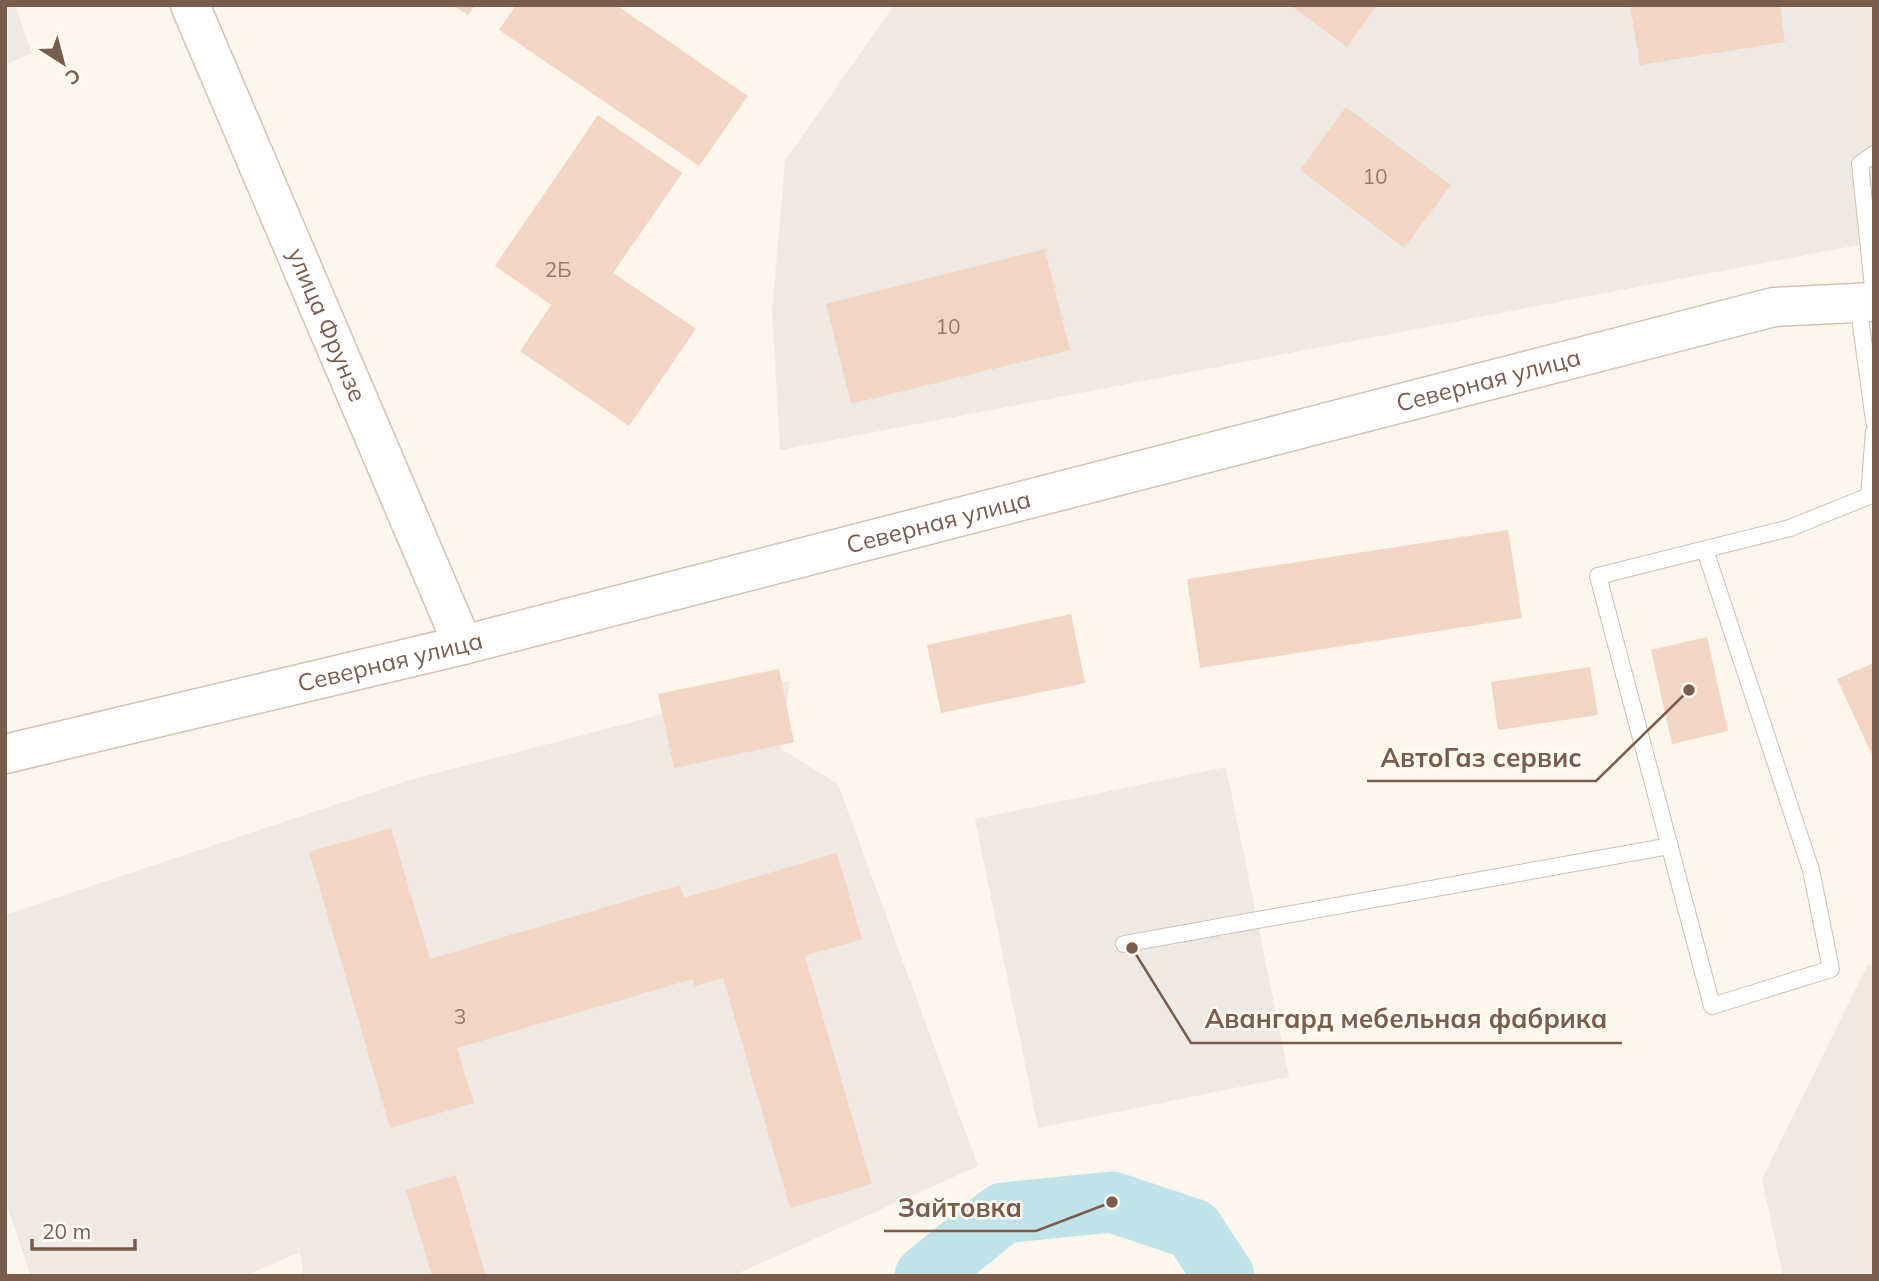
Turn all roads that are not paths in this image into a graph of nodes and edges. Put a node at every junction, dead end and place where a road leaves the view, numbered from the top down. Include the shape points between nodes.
1 (190, 5) edge
2 (1874, 154) edge
3 (1869, 300) edge
4 (1874, 421) edge
5 (1874, 431) edge
6 (1706, 550) junction
7 (463, 645) junction
8 (5, 754) edge
9 (1670, 846) junction
10 (1124, 944) dead end

1 - 7 main road, улица Фрунзе
2 - 3 lane via 1860,164
3 - 4 lane
3 - 7 main road, Северная улица via 1774,307
5 - 6 lane via 1869,496 1790,528
6 - 9 lane via 1598,576
6 - 9 lane via 1811,870 1830,969 1712,1006
7 - 8 main road, Северная улица
9 - 10 lane

